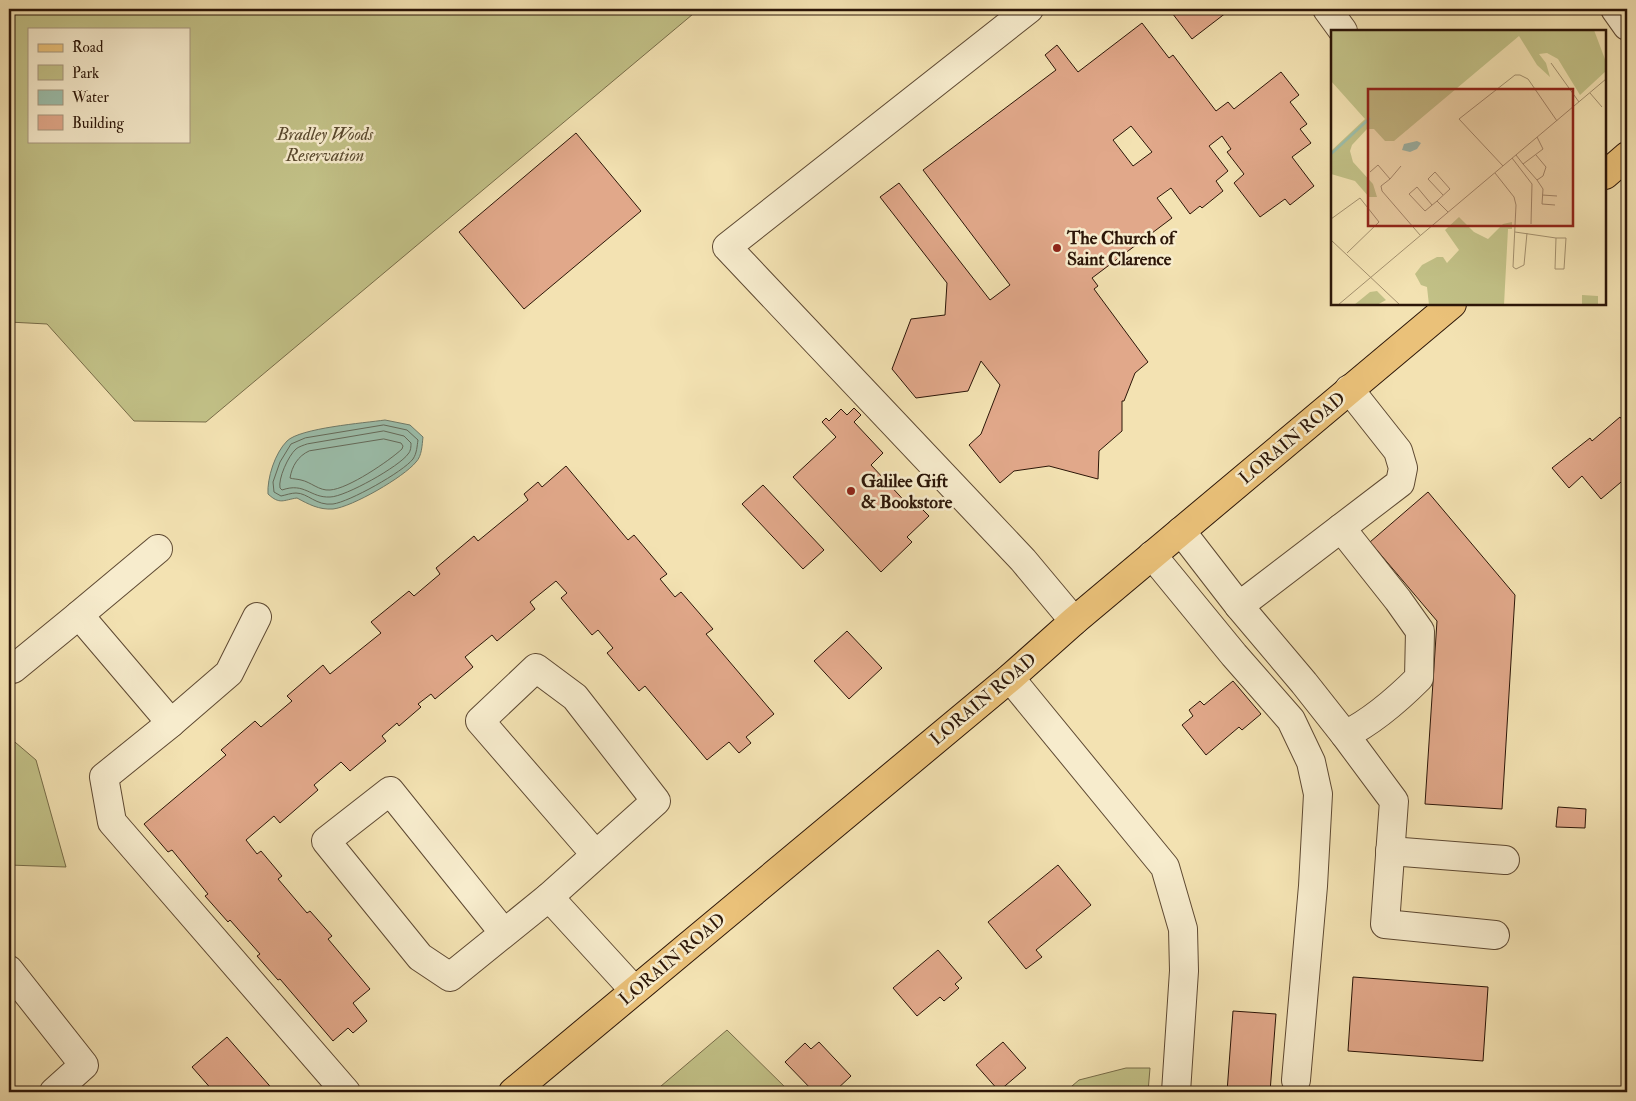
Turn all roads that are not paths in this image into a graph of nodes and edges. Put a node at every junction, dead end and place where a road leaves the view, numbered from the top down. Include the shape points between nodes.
1 (1029, 9) edge
2 (1327, 9) edge
3 (1616, 9) edge
4 (1627, 26) edge
5 (1342, 30) edge
6 (1627, 156) edge
7 (1606, 174) edge
8 (1451, 305) edge
9 (1349, 389) junction
10 (1341, 528) junction
11 (1181, 531) junction
12 (158, 549) dead end
13 (1152, 555) junction
14 (1239, 606) junction
15 (79, 614) junction
16 (257, 616) dead end
17 (1074, 621) junction
18 (13, 669) dead end
19 (1010, 678) junction
20 (170, 724) junction
21 (1345, 735) junction
22 (1390, 851) junction
23 (596, 855) junction
24 (1505, 860) dead end
25 (549, 897) junction
26 (504, 933) junction
27 (1496, 934) dead end
28 (9, 970) edge
29 (634, 990) junction
30 (1296, 1080) dead end
31 (54, 1092) edge
32 (346, 1092) edge
33 (512, 1092) edge
34 (1176, 1092) edge

1 - 17 lane via 727,247 1023,560
2 - 5 lane
3 - 4 lane
6 - 7 main road
8 - 9 main road, LORAIN ROAD
9 - 10 lane via 1398,451 1404,468 1400,483
9 - 11 main road, LORAIN ROAD
10 - 14 lane
10 - 21 lane via 1420,631 1419,678 1399,698
11 - 13 main road, LORAIN ROAD
11 - 14 lane
12 - 15 lane
13 - 17 main road, LORAIN ROAD
13 - 30 lane via 1290,720 1311,762 1318,794
14 - 21 lane
15 - 18 lane
15 - 20 lane
16 - 20 lane via 229,673
17 - 19 main road, LORAIN ROAD
19 - 29 main road, LORAIN ROAD
19 - 34 lane via 1166,867 1183,929 1184,971
20 - 32 lane via 104,777 112,822
21 - 22 lane via 1394,801
22 - 24 lane
22 - 27 lane via 1385,924
23 - 23 lane via 480,721 536,668 575,697 656,801
23 - 25 lane
25 - 26 lane
25 - 29 lane
26 - 26 lane via 450,977 420,957 326,841 390,791
28 - 31 lane via 84,1065
29 - 33 main road, LORAIN ROAD

